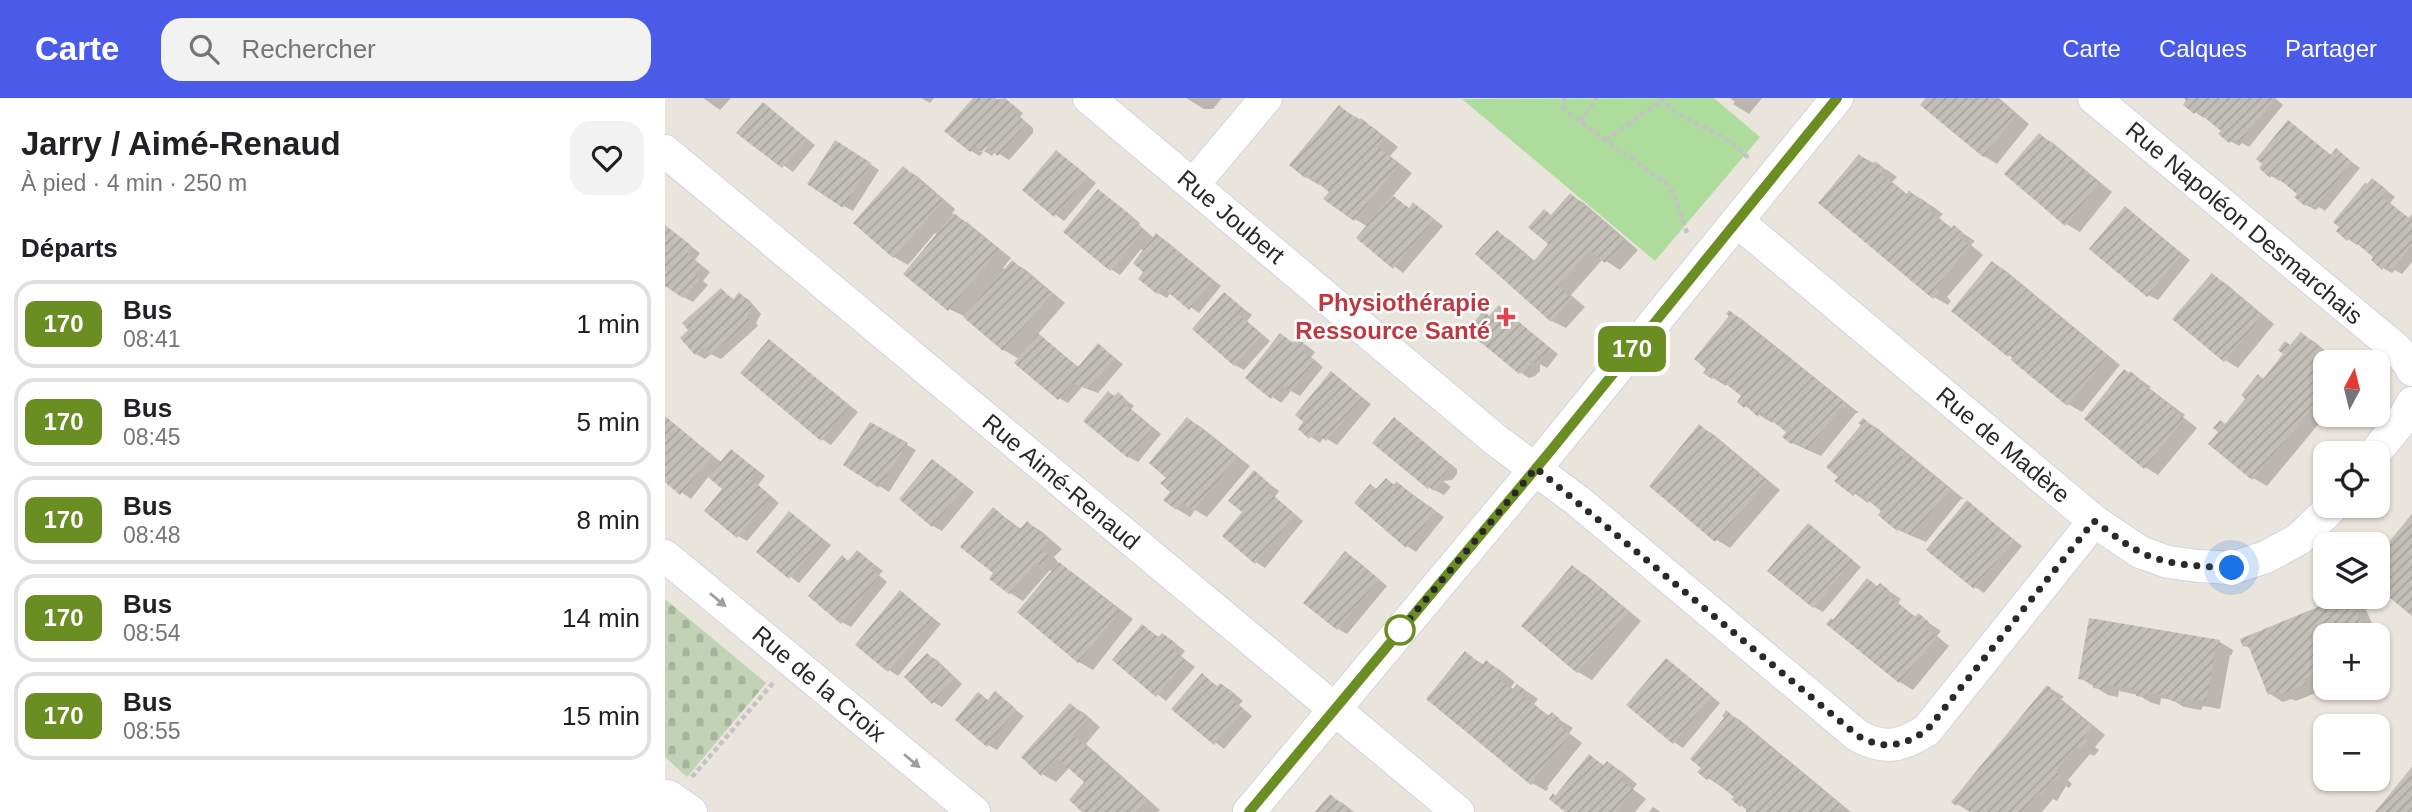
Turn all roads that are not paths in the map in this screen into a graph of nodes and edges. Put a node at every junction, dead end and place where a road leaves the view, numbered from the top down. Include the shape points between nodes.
1 (1089, 98) edge
2 (1266, 98) edge
3 (1837, 98) edge
4 (2094, 98) edge
5 (665, 151) edge
6 (1193, 185) junction
7 (1737, 221) junction
8 (2403, 359) edge
9 (2412, 403) edge
10 (2385, 441) edge
11 (1536, 468) junction
12 (2320, 518) edge
13 (2094, 521) junction
14 (665, 556) edge
15 (1334, 710) junction
16 (974, 812) edge
17 (1249, 812) edge
18 (1458, 812) edge

1 - 6 street, Rue Joubert
2 - 6 street
3 - 7 street
4 - 8 street, Rue Napoléon Desmarchais
5 - 15 street, Rue Aimé-Renaud
6 - 11 street, Rue Joubert via 1497,441
7 - 11 street
7 - 13 street, Rue de Madère
9 - 10 street
11 - 13 street, Rue Joubert via 1858,736 1875,745 1902,743 1927,730
11 - 15 street
12 - 13 street, Rue de Madère via 2299,538 2266,557 2232,568 2168,562 2140,552
14 -> 16 street, Rue de la Croix
15 - 17 street
15 - 18 street, Rue Aimé-Renaud

